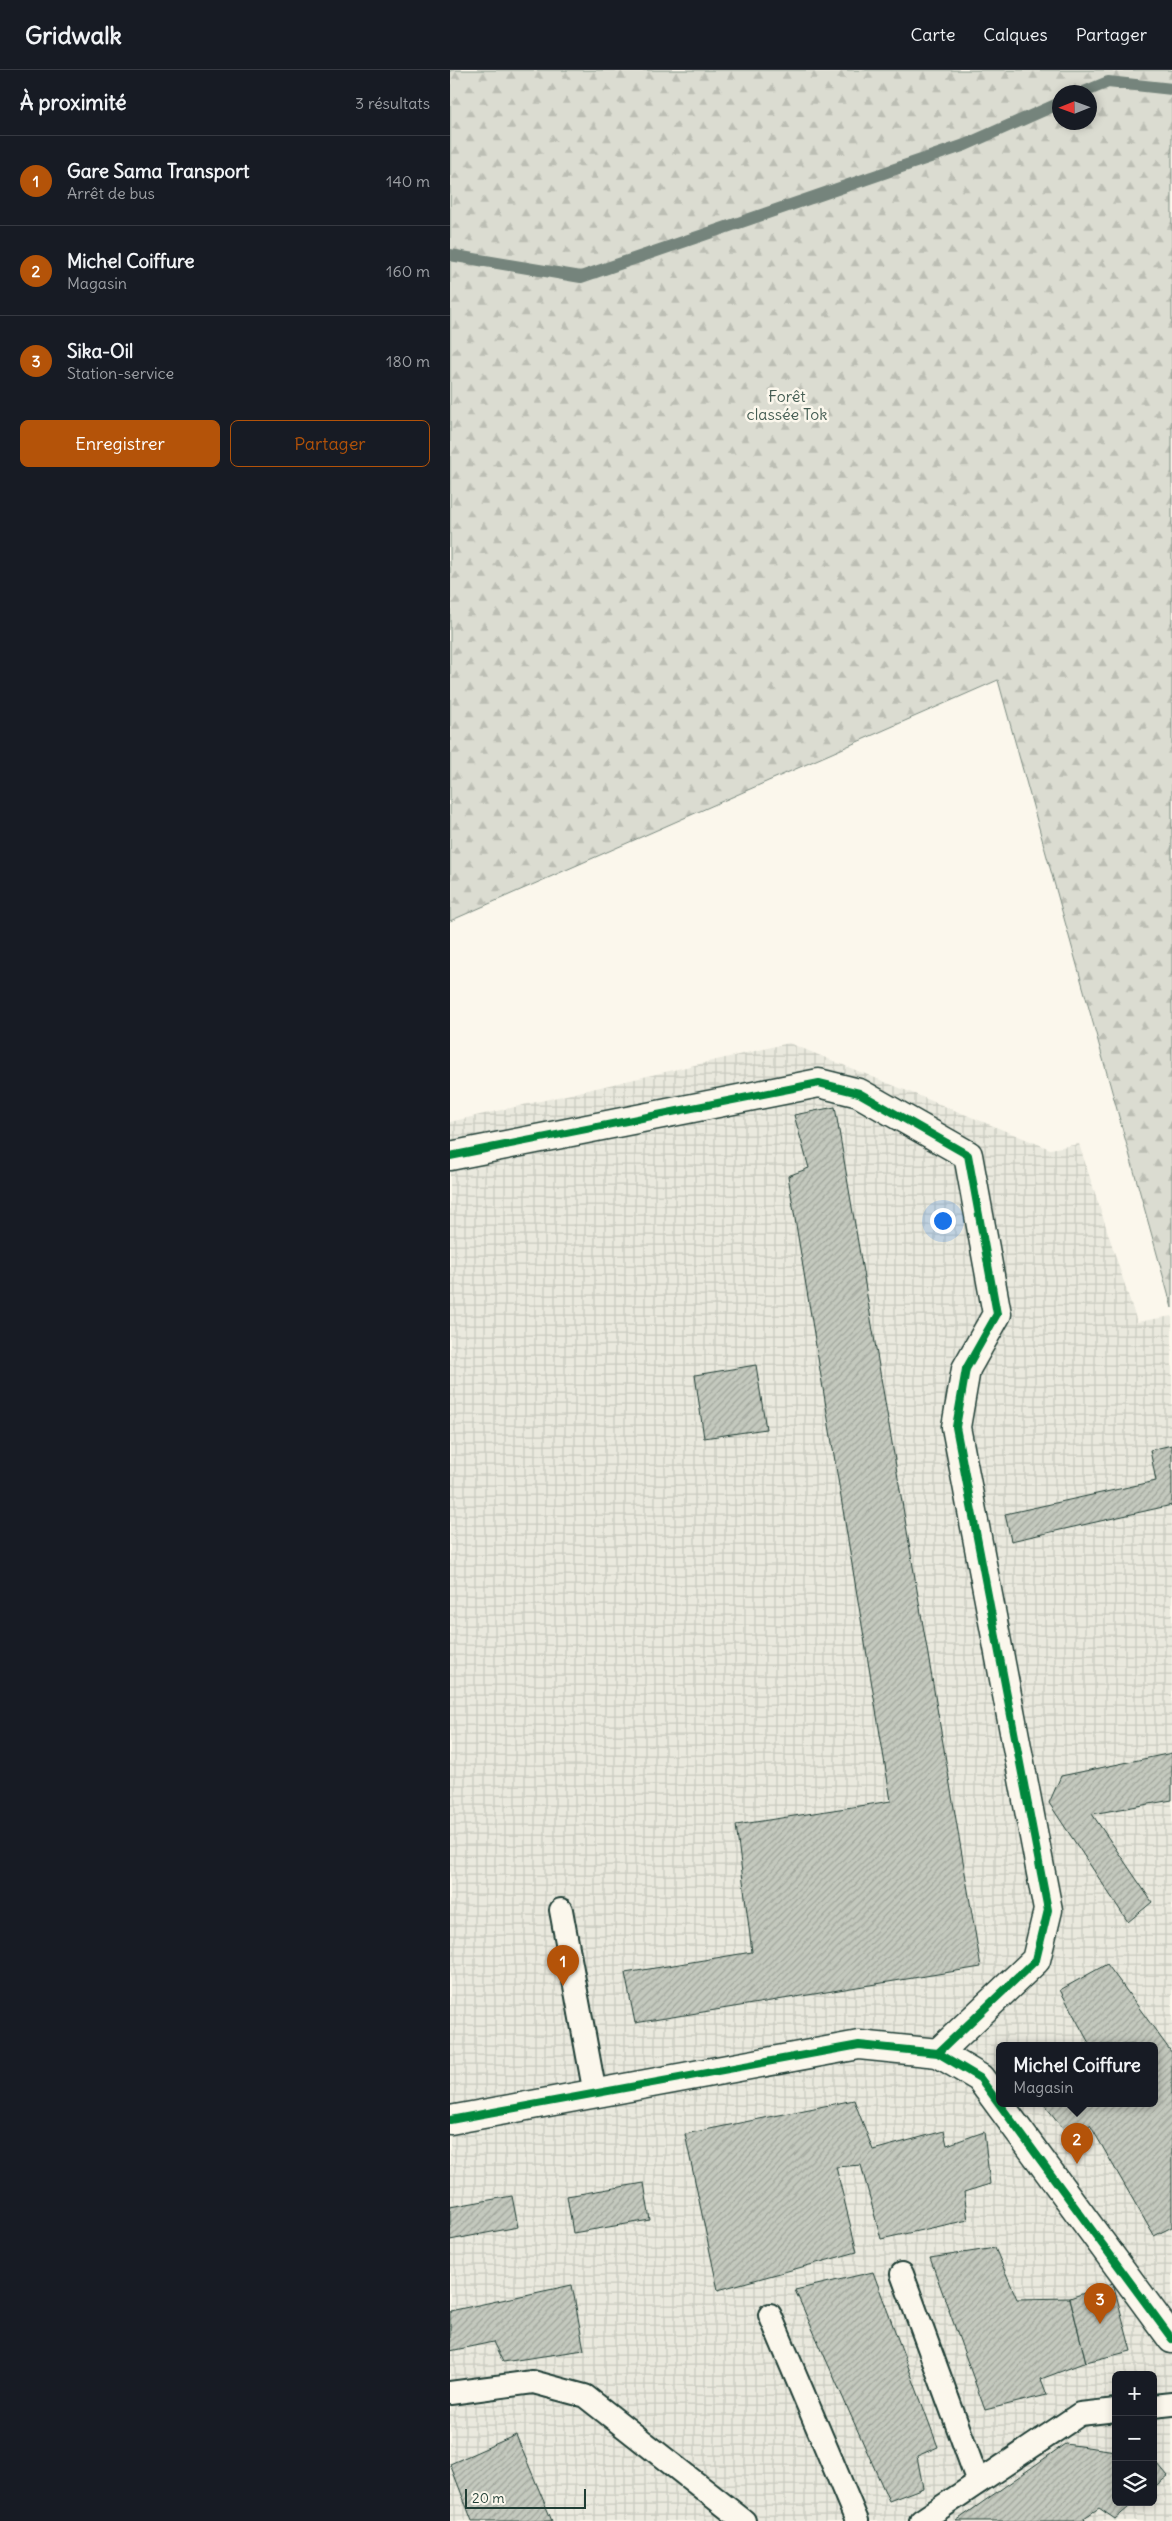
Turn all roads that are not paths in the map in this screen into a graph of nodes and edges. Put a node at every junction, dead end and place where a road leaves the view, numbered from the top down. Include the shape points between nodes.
1 (450, 1156) edge
2 (561, 1910) dead end
3 (938, 2053) junction
4 (595, 2094) junction
5 (996, 2100) edge
6 (1001, 2107) edge
7 (450, 2120) edge
8 (902, 2274) dead end
9 (770, 2315) dead end
10 (1172, 2339) edge
11 (450, 2393) edge
12 (1172, 2404) edge
13 (1157, 2406) edge
14 (1112, 2410) edge
15 (978, 2482) junction
16 (744, 2521) edge
17 (857, 2521) edge
18 (921, 2521) edge

1 - 3 street via 820,1083 859,1093 968,1155 997,1314 966,1369 956,1427 1048,1910 1036,1960
2 - 4 lane
3 - 4 street via 859,2045
3 - 5 street via 980,2078
4 - 7 street
6 - 10 street
8 - 15 lane
9 - 17 lane
11 - 16 lane via 533,2382 585,2396
12 - 13 lane
14 - 15 lane via 1080,2414
15 - 18 lane

